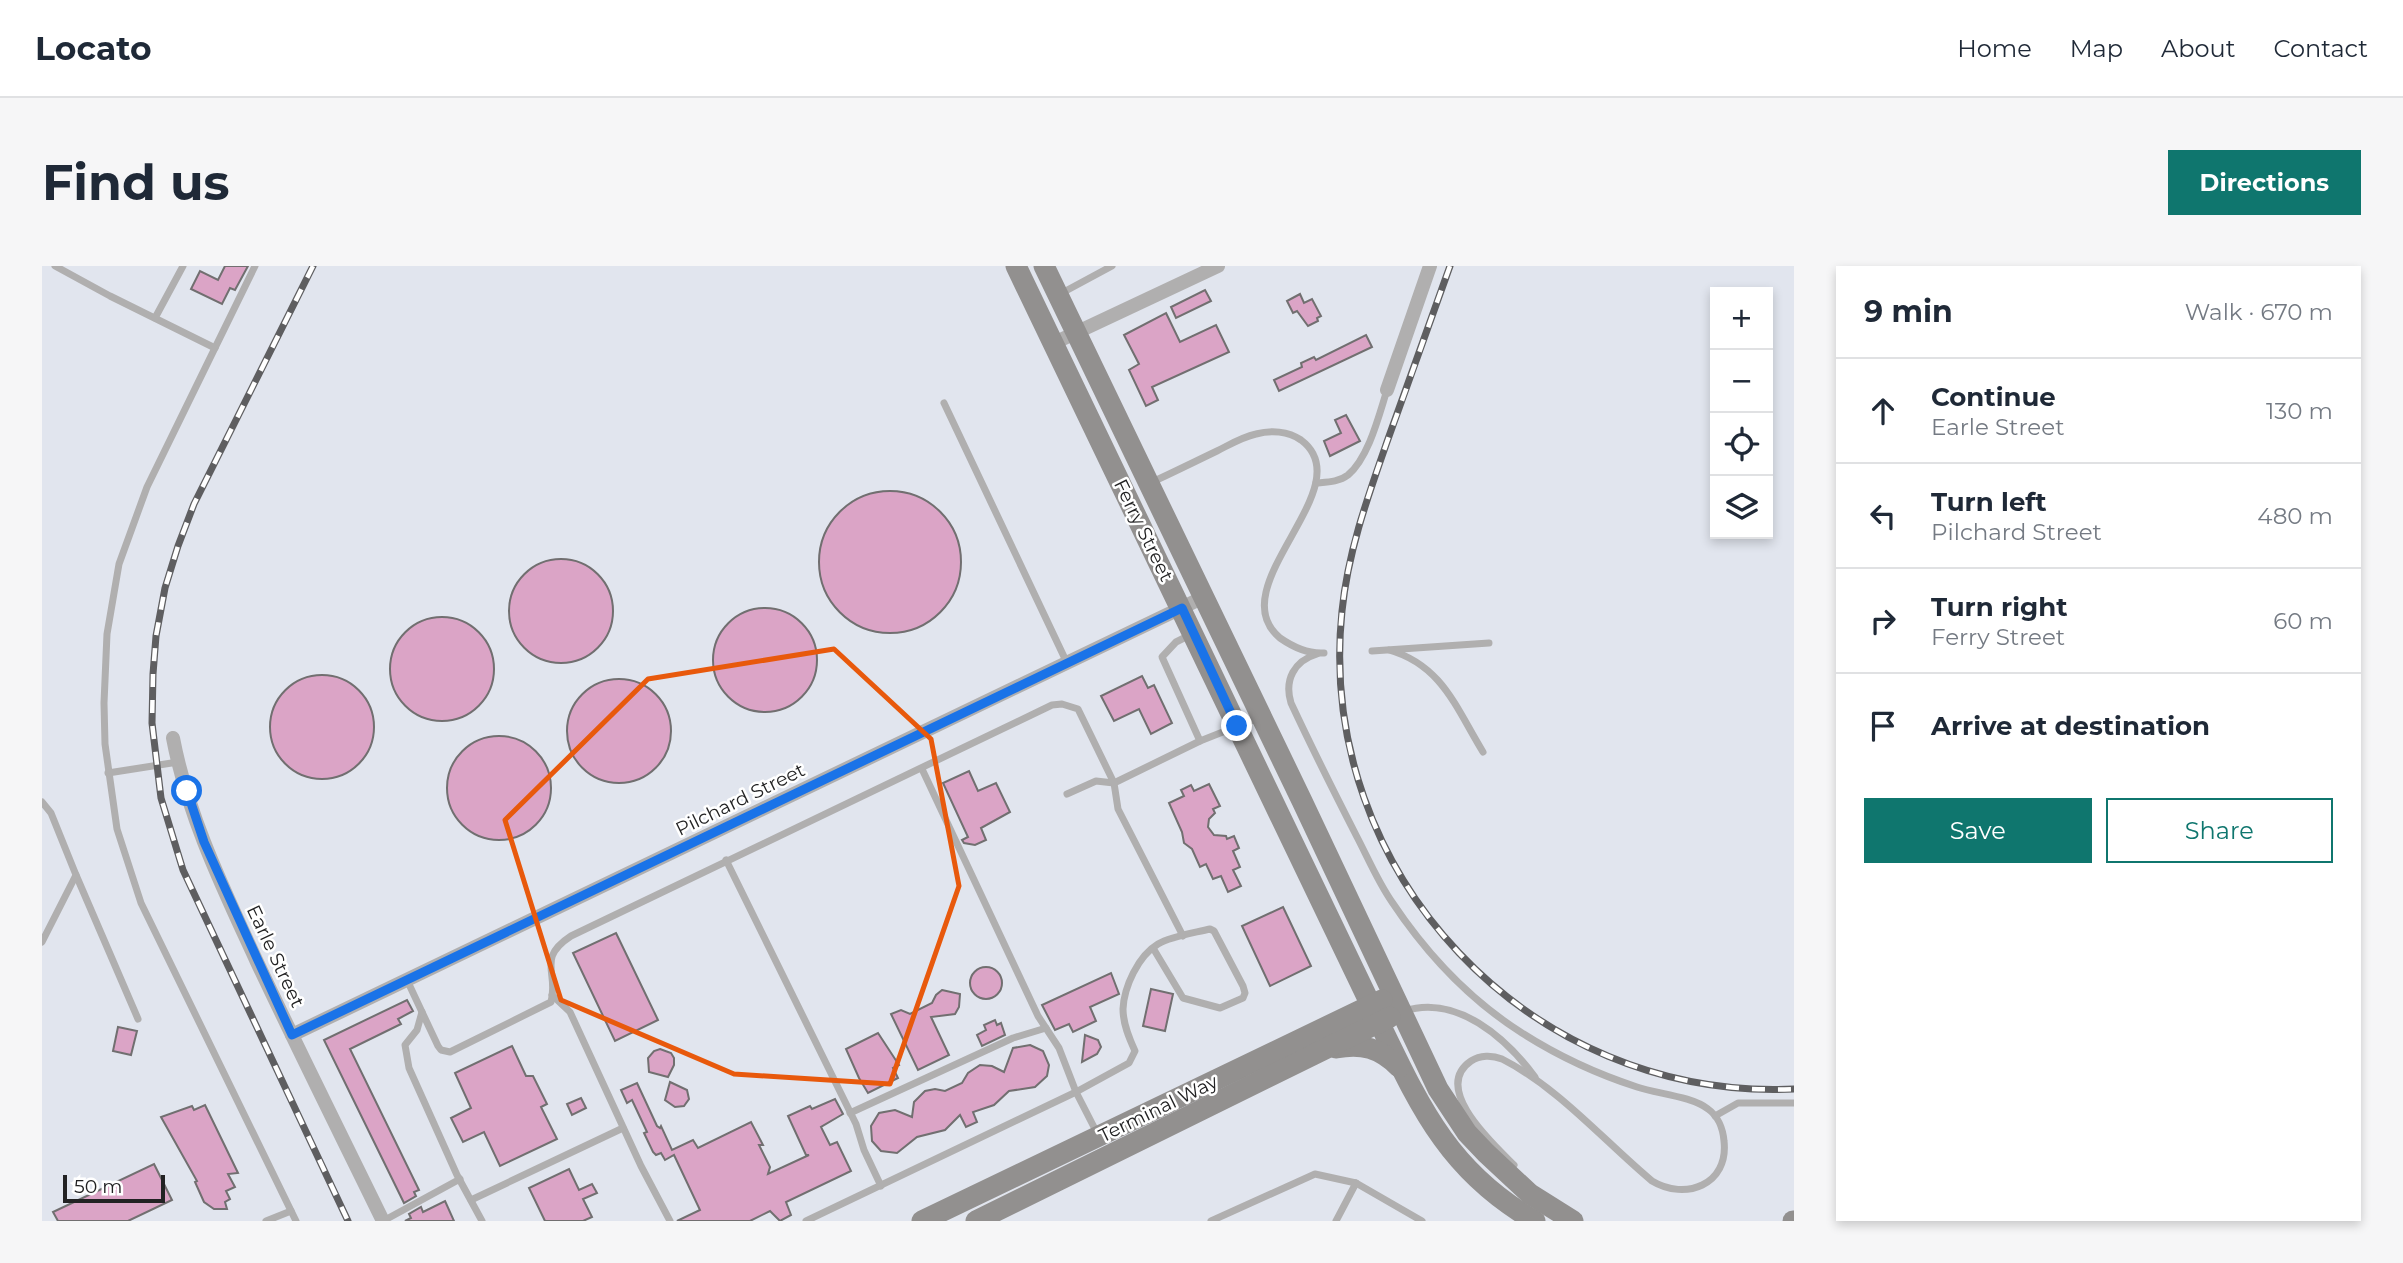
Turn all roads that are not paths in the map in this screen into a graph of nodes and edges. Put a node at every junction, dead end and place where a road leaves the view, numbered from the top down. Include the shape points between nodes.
1 (55, 266) edge
2 (183, 266) edge
3 (255, 266) edge
4 (1016, 266) edge
5 (1044, 266) edge
6 (1112, 266) edge
7 (1218, 266) edge
8 (1430, 266) edge
9 (1058, 295) junction
10 (155, 318) junction
11 (1076, 332) junction
12 (1054, 343) junction
13 (215, 348) junction
14 (1387, 390) joint
15 (944, 403) dead end
16 (1316, 483) junction
17 (1149, 484) junction
18 (1204, 597) junction
19 (1182, 608) junction
20 (1194, 634) junction
21 (1489, 643) dead end
22 (1389, 650) junction
23 (1372, 651) dead end
24 (1067, 663) junction
25 (1262, 717) junction
26 (1237, 726) junction
27 (173, 738) dead end
28 (1200, 741) junction
29 (1483, 752) dead end
30 (178, 762) junction
31 (922, 769) junction
32 (108, 773) junction
33 (1114, 783) junction
34 (1067, 794) dead end
35 (42, 802) edge
36 (726, 860) junction
37 (76, 875) junction
38 (1184, 936) junction
39 (42, 942) edge
40 (1153, 948) junction
41 (407, 980) junction
42 (552, 995) junction
43 (1397, 1003) junction
44 (422, 1012) junction
45 (1375, 1014) junction
46 (138, 1019) dead end
47 (1046, 1028) junction
48 (292, 1035) junction
49 (1321, 1051) junction
50 (1404, 1073) junction
51 (1537, 1080) junction
52 (1076, 1092) junction
53 (1794, 1103) edge
54 (850, 1113) junction
55 (1715, 1116) junction
56 (623, 1128) junction
57 (1099, 1136) junction
58 (1110, 1155) junction
59 (460, 1179) junction
60 (1356, 1182) junction
61 (881, 1186) junction
62 (471, 1200) junction
63 (1237, 1209) junction
64 (291, 1211) junction
65 (1543, 1214) edge
66 (265, 1221) edge
67 (296, 1221) edge
68 (383, 1221) edge
69 (482, 1221) edge
70 (670, 1221) edge
71 (806, 1221) edge
72 (922, 1221) edge
73 (975, 1221) edge
74 (1211, 1221) edge
75 (1230, 1221) edge
76 (1336, 1221) edge
77 (1422, 1221) edge
78 (1573, 1221) edge

1 - 10 lane
2 - 10 lane
3 - 13 lane
4 - 12 main road, Ferry Street
5 - 9 main road, Ferry Street
6 - 9 lane
7 - 11 street
8 - 14 street
9 - 11 main road, Ferry Street
10 - 13 lane
11 - 12 street
11 - 17 main road, Ferry Street
12 - 19 main road, Ferry Street
13 - 32 lane via 147,486 119,564 105,673
14 - 16 lane via 1370,442 1348,475
15 - 24 lane
16 - 17 lane via 1315,460 1308,448 1298,438 1278,431 1242,439
16 - 55 lane via 1269,580 1265,600 1269,623 1289,643 1321,654 1303,660 1289,679 1291,703 1390,900 1437,961 1497,1016 1559,1055 1625,1083 1699,1104
17 - 18 main road, Ferry Street
18 - 19 street, Pilchard Street
18 - 25 main road, Ferry Street
19 - 20 main road, Ferry Street
19 - 24 street, Pilchard Street
20 - 26 main road, Ferry Street
20 - 28 lane via 1175,642 1162,657
21 - 22 lane
22 - 23 lane
22 - 29 lane via 1419,662 1434,674
24 - 41 street, Pilchard Street
25 - 26 lane
25 - 43 main road, Ferry Street
26 - 28 lane
26 - 45 main road, Ferry Street
27 - 30 street, Earle Street
28 - 33 lane
30 - 32 lane
30 - 48 street, Earle Street via 204,842
31 - 33 lane via 1033,713 1062,704 1078,709
31 - 36 lane
31 - 47 lane
32 - 64 lane via 117,829 141,903
33 - 34 lane via 1096,780
33 - 38 lane via 1118,809
35 - 37 lane via 51,813
36 - 42 lane via 558,944 549,964
36 - 54 lane
37 - 39 lane
37 - 46 lane
38 - 40 lane
38 - 40 lane via 1214,931 1243,985 1243,998 1220,1008 1183,998
40 - 52 lane via 1131,980 1123,1008 1135,1051 1129,1063
41 - 44 lane
41 - 48 street, Pilchard Street
42 - 44 lane via 551,1002 450,1052 438,1046
42 - 56 lane via 570,1012
43 - 45 main road, Terminal Way
43 - 51 lane via 1449,1010 1474,1020 1509,1048
43 - 65 main road, Ferry Street via 1438,1089 1467,1133
44 - 59 lane via 417,1030 405,1045 409,1068
45 - 49 main road, Terminal Way
45 - 50 main road
45 - 57 main road, Terminal Way
47 - 52 lane
47 - 54 lane via 1013,1038
48 - 68 street, Earle Street
49 - 50 main road via 1353,1045 1373,1048
49 - 58 main road, Terminal Way
50 - 65 main road via 1449,1149 1497,1195
51 - 55 lane via 1651,1181 1669,1189 1703,1185 1722,1165 1724,1134
51 - 65 lane via 1501,1059 1485,1056 1468,1063 1457,1085 1462,1102
52 - 57 lane
52 - 61 lane
53 - 55 lane via 1738,1103
54 - 61 lane
56 - 62 lane
56 - 70 lane
57 - 58 lane
57 - 72 main road, Terminal Way
58 - 73 main road, Terminal Way
59 - 62 lane
59 - 68 lane
60 - 63 lane via 1315,1174
60 - 76 lane
60 - 77 lane
61 - 71 lane
62 - 69 lane
63 - 74 lane
63 - 75 lane
64 - 66 lane
64 - 67 lane
65 - 78 main road

